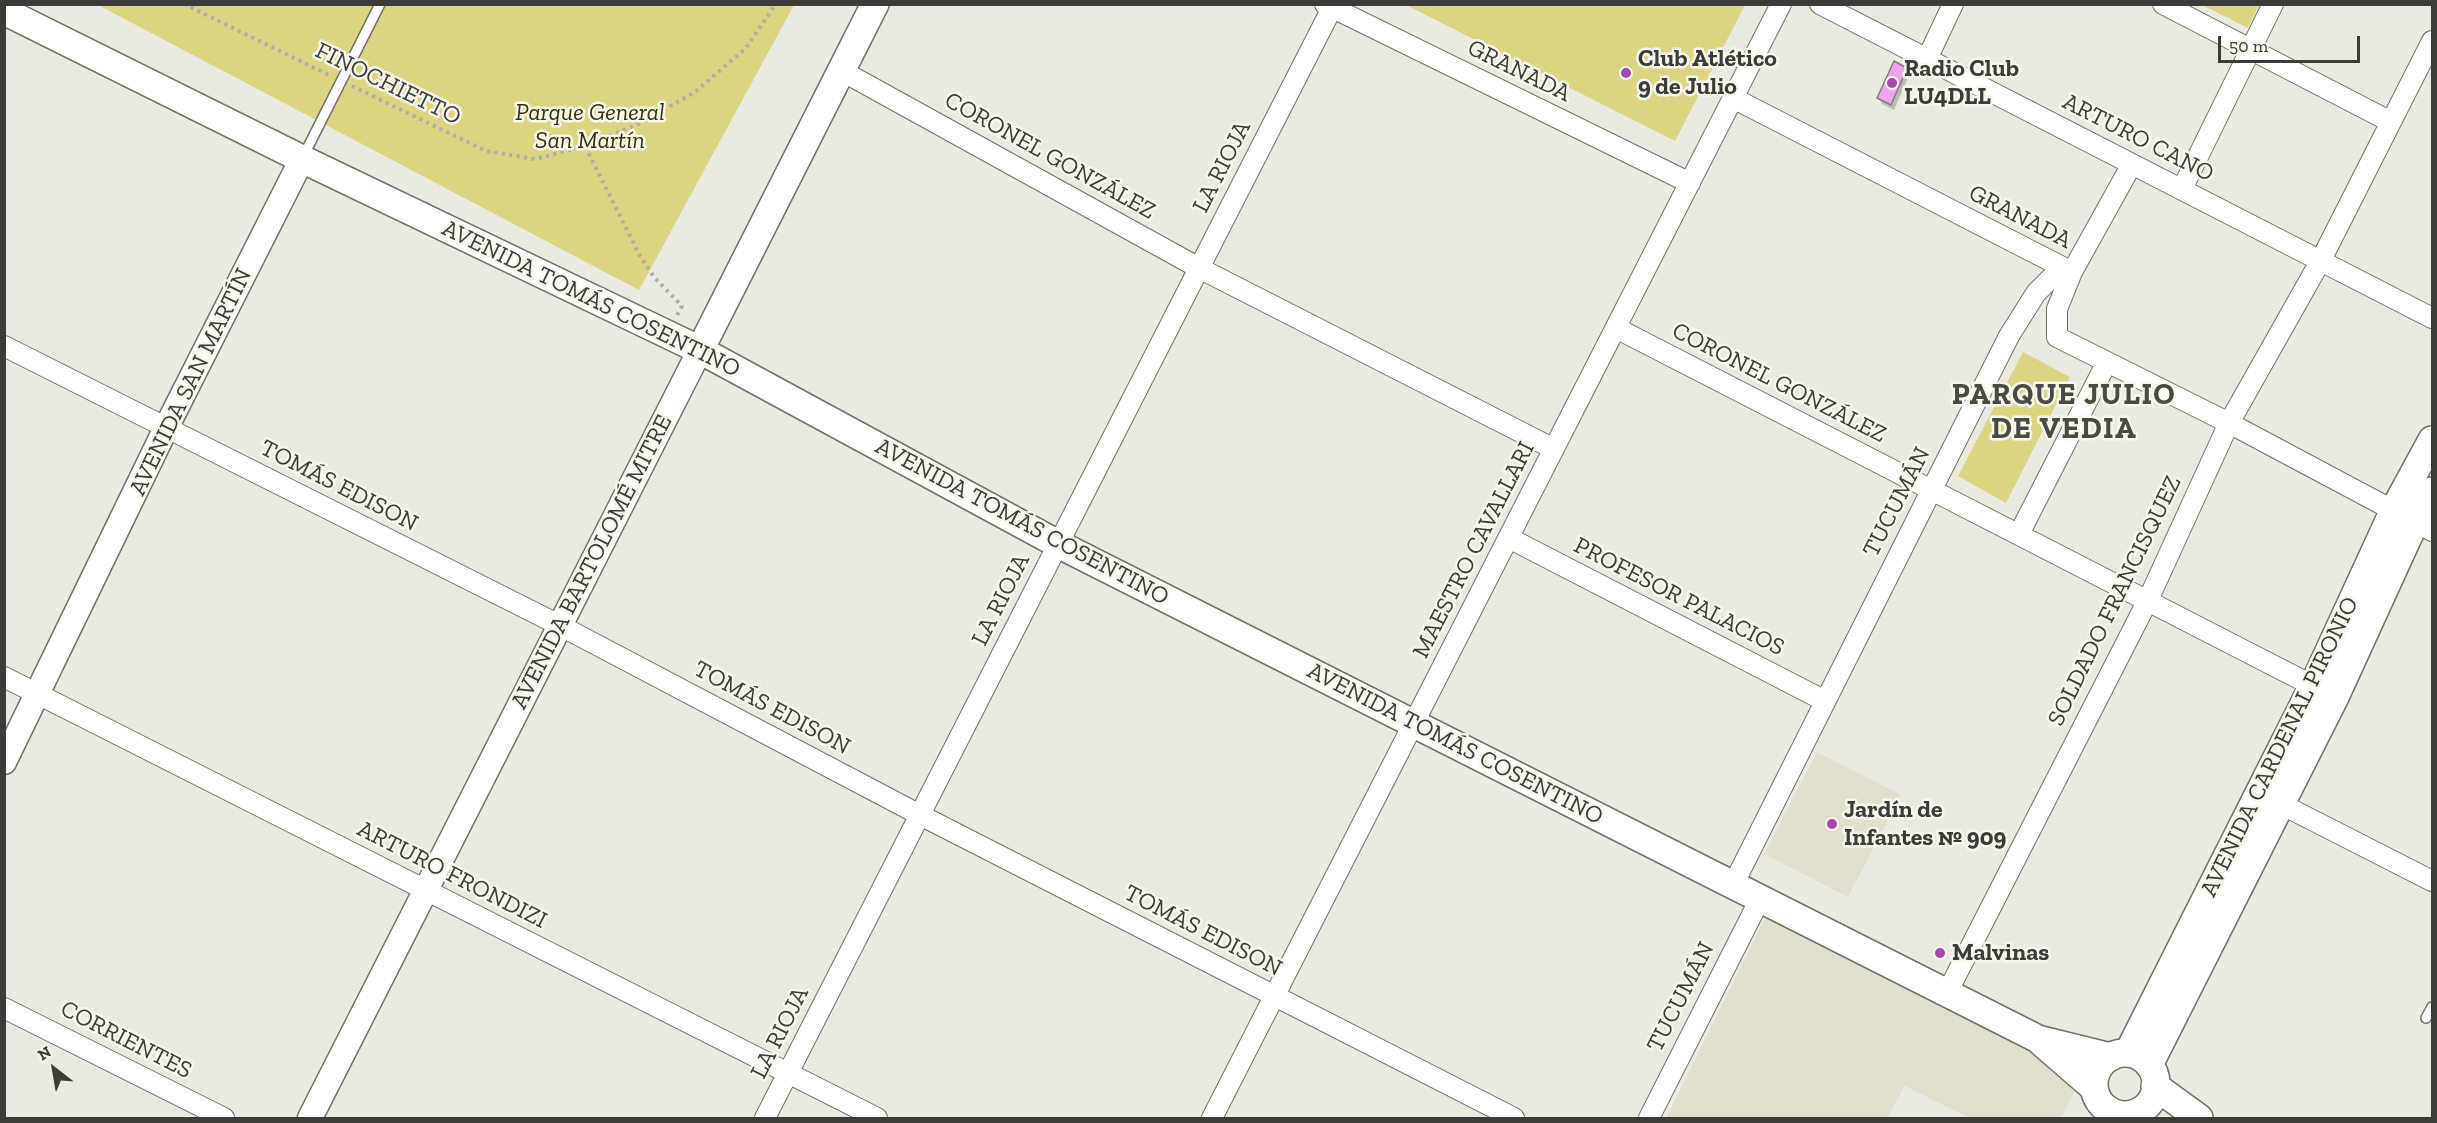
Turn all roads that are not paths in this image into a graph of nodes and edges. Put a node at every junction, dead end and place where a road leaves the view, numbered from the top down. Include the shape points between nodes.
1 (380, 4) edge
2 (875, 4) edge
3 (1781, 4) edge
4 (1820, 4) edge
5 (1953, 4) edge
6 (2163, 4) edge
7 (2273, 4) edge
8 (1328, 6) edge
9 (4, 11) edge
10 (2433, 42) edge
11 (2251, 50) junction
12 (1927, 59) junction
13 (842, 70) junction
14 (1733, 98) junction
15 (2391, 122) junction
16 (302, 159) junction
17 (2132, 164) junction
18 (1690, 183) junction
19 (2181, 189) junction
20 (2321, 260) junction
21 (1199, 268) junction
22 (2072, 272) junction
23 (2433, 318) edge
24 (1616, 328) junction
25 (4, 346) edge
26 (700, 350) junction
27 (2107, 362) junction
28 (2229, 423) junction
29 (166, 428) junction
30 (2433, 440) edge
31 (1554, 449) junction
32 (1932, 489) junction
33 (2433, 491) edge
34 (2414, 521) edge
35 (2019, 534) junction
36 (1509, 538) junction
37 (1058, 544) junction
38 (2148, 600) junction
39 (559, 625) junction
40 (4, 677) edge
41 (2324, 692) junction
42 (39, 694) junction
43 (1825, 702) junction
44 (1414, 724) junction
45 (4, 762) edge
46 (2270, 799) junction
47 (920, 815) junction
48 (2433, 881) edge
49 (1733, 885) junction
50 (427, 891) junction
51 (1760, 899) junction
52 (1947, 993) junction
53 (1275, 996) junction
54 (2433, 1007) edge
55 (4, 1008) edge
56 (2426, 1018) dead end
57 (788, 1074) junction
58 (2122, 1091) edge
59 (224, 1119) edge
60 (310, 1119) edge
61 (765, 1119) edge
62 (877, 1119) edge
63 (1212, 1119) edge
64 (1514, 1119) edge
65 (1648, 1119) edge
66 (2182, 1119) edge
67 (2199, 1119) edge

1 - 16 lane, AVENIDA SAN MARTÍN
2 - 13 main road, AVENIDA BARTOLOMÉ MITRE
3 - 14 street, MAESTRO CAVALLARI
4 - 12 street, ARTURO CANO
5 - 12 street
6 - 11 street
7 - 11 street
8 - 18 street, GRANADA
8 - 21 street, LA RIOJA
9 - 16 main road, AVENIDA TOMÁS COSENTINO
10 - 15 street, SOLDADO FRANCISQUEZ
11 - 15 street
11 - 19 street
12 - 17 street, ARTURO CANO
13 - 21 street, CORONEL GONZÁLEZ
13 - 26 main road, AVENIDA BARTOLOMÉ MITRE
14 - 18 street, MAESTRO CAVALLARI
14 - 22 street, GRANADA
15 - 20 street, SOLDADO FRANCISQUEZ
16 - 26 main road, AVENIDA TOMÁS COSENTINO
16 - 29 street, AVENIDA SAN MARTÍN
17 - 19 street, ARTURO CANO
17 - 22 street
18 - 24 street, MAESTRO CAVALLARI
19 - 20 street, ARTURO CANO
20 - 23 street, ARTURO CANO
20 - 28 street, SOLDADO FRANCISQUEZ
21 - 31 street, CORONEL GONZÁLEZ
21 - 37 street, LA RIOJA
22 - 27 street, GRANADA via 2057,309 2057,337
22 - 32 street, TUCUMÁN via 2051,278 2031,301 2009,336
24 - 31 street, MAESTRO CAVALLARI
24 - 32 street, CORONEL GONZÁLEZ
25 - 29 street, TOMÁS EDISON
26 - 37 main road, AVENIDA TOMÁS COSENTINO
26 - 39 street, AVENIDA BARTOLOMÉ MITRE
27 - 28 street, GRANADA
27 - 35 street
28 - 34 street, GRANADA
28 - 38 street, SOLDADO FRANCISQUEZ
29 - 39 street, TOMÁS EDISON
29 - 42 street, AVENIDA SAN MARTÍN
30 - 34 main road, AVENIDA CARDENAL PIRONIO
31 - 36 street, MAESTRO CAVALLARI
32 - 35 street, CORONEL GONZÁLEZ
32 - 43 street, TUCUMÁN
33 - 34 main road, AVENIDA CARDENAL PIRONIO
34 - 41 main road, AVENIDA CARDENAL PIRONIO
35 - 38 street, CORONEL GONZÁLEZ
36 - 43 street, PROFESOR PALACIOS
36 - 44 street, MAESTRO CAVALLARI
37 - 44 main road, AVENIDA TOMÁS COSENTINO
37 - 47 street, LA RIOJA
38 - 41 street, CORONEL GONZÁLEZ
38 - 52 street, SOLDADO FRANCISQUEZ
39 - 47 street, TOMÁS EDISON
39 - 50 street, AVENIDA BARTOLOMÉ MITRE
40 - 42 street, ARTURO FRONDIZI
41 - 46 main road, AVENIDA CARDENAL PIRONIO
42 - 45 street, AVENIDA SAN MARTÍN
42 - 50 street, ARTURO FRONDIZI
43 - 49 street, TUCUMÁN
44 - 49 main road, AVENIDA TOMÁS COSENTINO
44 - 53 street, MAESTRO CAVALLARI
46 - 48 street
46 - 58 main road, AVENIDA CARDENAL PIRONIO
47 - 53 street, TOMÁS EDISON
47 - 57 street, LA RIOJA
49 - 51 main road, AVENIDA TOMÁS COSENTINO
50 - 57 street, ARTURO FRONDIZI
50 - 60 street, AVENIDA BARTOLOMÉ MITRE
51 - 52 main road, AVENIDA TOMÁS COSENTINO
51 - 65 street, TUCUMÁN
52 - 58 main road, AVENIDA TOMÁS COSENTINO via 2038,1039
53 - 63 street, MAESTRO CAVALLARI
53 - 64 street, TOMÁS EDISON
54 - 56 lane
55 - 59 street, CORRIENTES
57 - 61 street, LA RIOJA
57 - 62 street, ARTURO FRONDIZI
58 - 66 main road, AVENIDA TOMÁS COSENTINO
58 - 67 main road, AVENIDA TOMÁS COSENTINO

